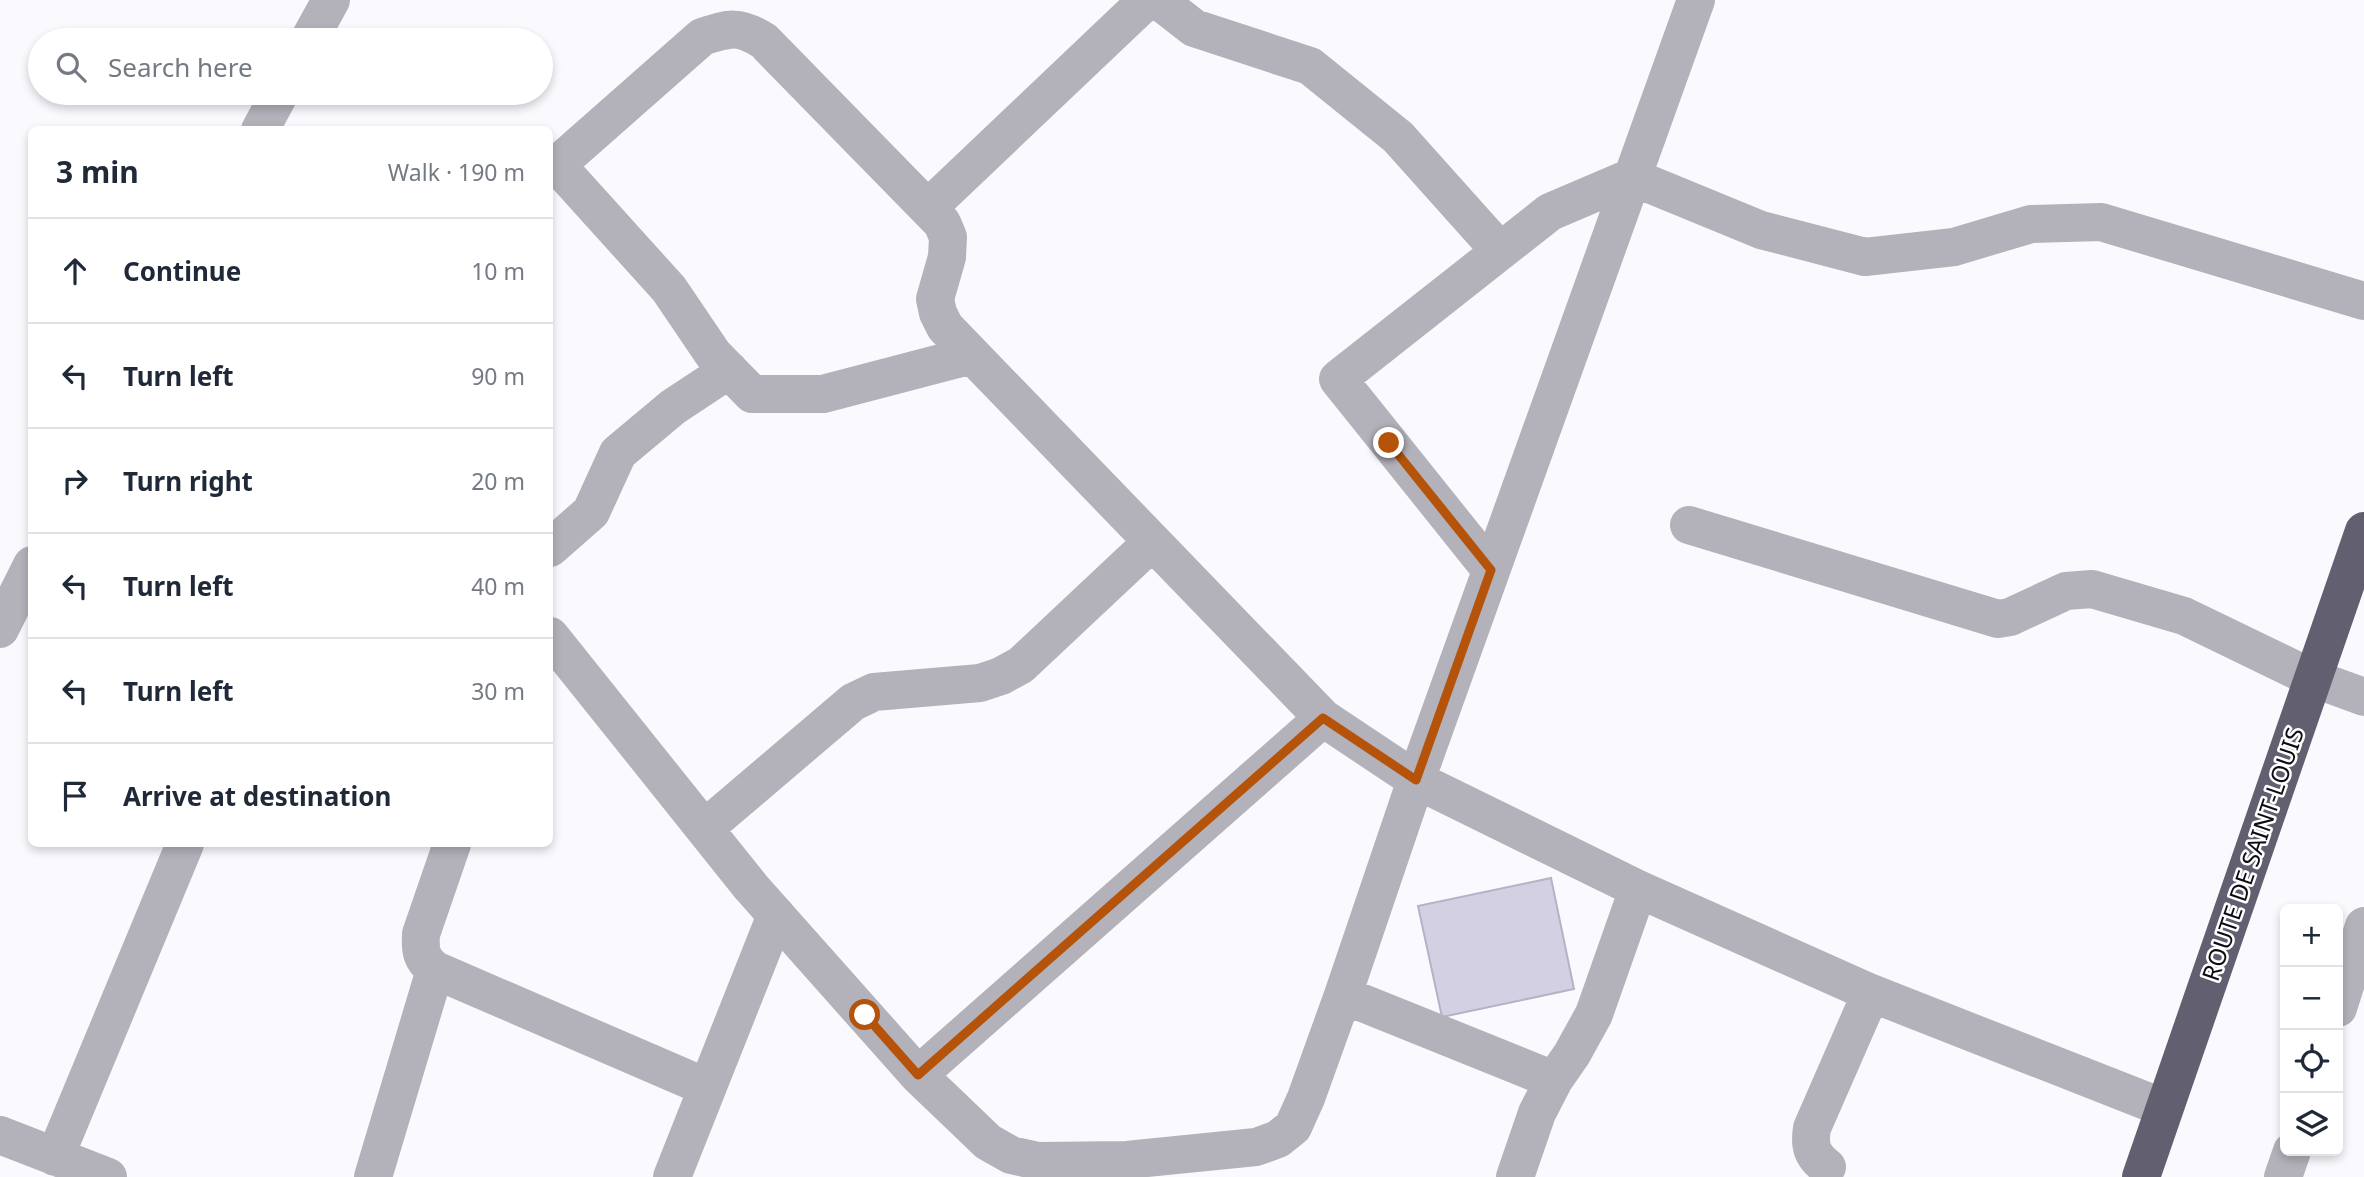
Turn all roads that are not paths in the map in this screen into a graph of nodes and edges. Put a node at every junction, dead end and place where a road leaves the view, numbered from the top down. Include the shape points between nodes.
1 (331, 0) edge
2 (753, 0) edge
3 (1147, 0) edge
4 (1158, 0) edge
5 (1696, 0) edge
6 (316, 28) edge
7 (726, 29) junction
8 (274, 105) edge
9 (262, 126) edge
10 (553, 168) edge
11 (1632, 177) junction
12 (928, 208) junction
13 (1500, 251) junction
14 (2364, 301) edge
15 (972, 355) junction
16 (729, 370) junction
17 (1689, 525) dead end
18 (2364, 531) edge
19 (1152, 542) junction
20 (553, 545) edge
21 (1491, 570) junction
22 (28, 573) edge
23 (0, 629) edge
24 (553, 640) edge
25 (2312, 678) junction
26 (2364, 697) edge
27 (1323, 718) junction
28 (1416, 780) junction
29 (705, 828) junction
30 (184, 847) edge
31 (451, 847) edge
32 (1638, 889) junction
33 (776, 915) junction
34 (2364, 926) edge
35 (435, 970) junction
36 (2343, 992) edge
37 (1871, 993) junction
38 (1343, 995) junction
39 (918, 1075) junction
40 (1554, 1080) junction
41 (706, 1087) junction
42 (2164, 1108) junction
43 (0, 1135) edge
44 (2290, 1156) edge
45 (55, 1157) junction
46 (1827, 1167) dead end
47 (1124, 1169) edge
48 (108, 1177) edge
49 (373, 1177) edge
50 (672, 1177) edge
51 (1515, 1177) edge
52 (2141, 1177) edge
53 (2283, 1177) edge

1 - 6 street
2 - 7 street
3 - 12 street
4 - 13 street via 1194,28 1310,65 1398,137
5 - 11 street
7 - 10 street via 702,37
7 - 12 street via 746,29 764,41
8 - 9 street
10 - 16 street via 669,289
11 - 13 street via 1550,212
11 - 14 street via 1761,230 1865,257 1954,247 2031,224 2101,222
11 - 21 street
12 - 15 street via 943,223 947,237 947,257 935,299 937,313
13 - 21 street via 1338,379
15 - 16 street via 822,394 752,394
15 - 19 street
16 - 20 street via 673,407 618,453 591,512
17 - 25 street via 1998,619 2066,591 2092,589 2184,616
18 - 25 highway, ROUTE DE SAINT-LOUIS
19 - 27 street
19 - 29 street via 1021,665 980,683 874,692 853,702
21 - 28 street
22 - 23 street
24 - 29 street
25 - 26 street
25 - 42 highway, ROUTE DE SAINT-LOUIS
27 - 28 street
27 - 39 street
28 - 32 street
28 - 38 street
29 - 33 street
30 - 45 street
31 - 35 street via 421,934 423,960
32 - 37 street
32 - 40 street via 1594,1014
33 - 39 street
33 - 41 street
34 - 36 street
35 - 41 street
35 - 49 street
37 - 42 street
37 - 46 street via 1812,1128 1815,1159
38 - 40 street
38 - 47 street via 1293,1127 1278,1139
39 - 47 street via 988,1142 1011,1155
40 - 51 street
41 - 50 street
42 - 52 highway, ROUTE DE SAINT-LOUIS
43 - 45 street
44 - 53 street
45 - 48 street

